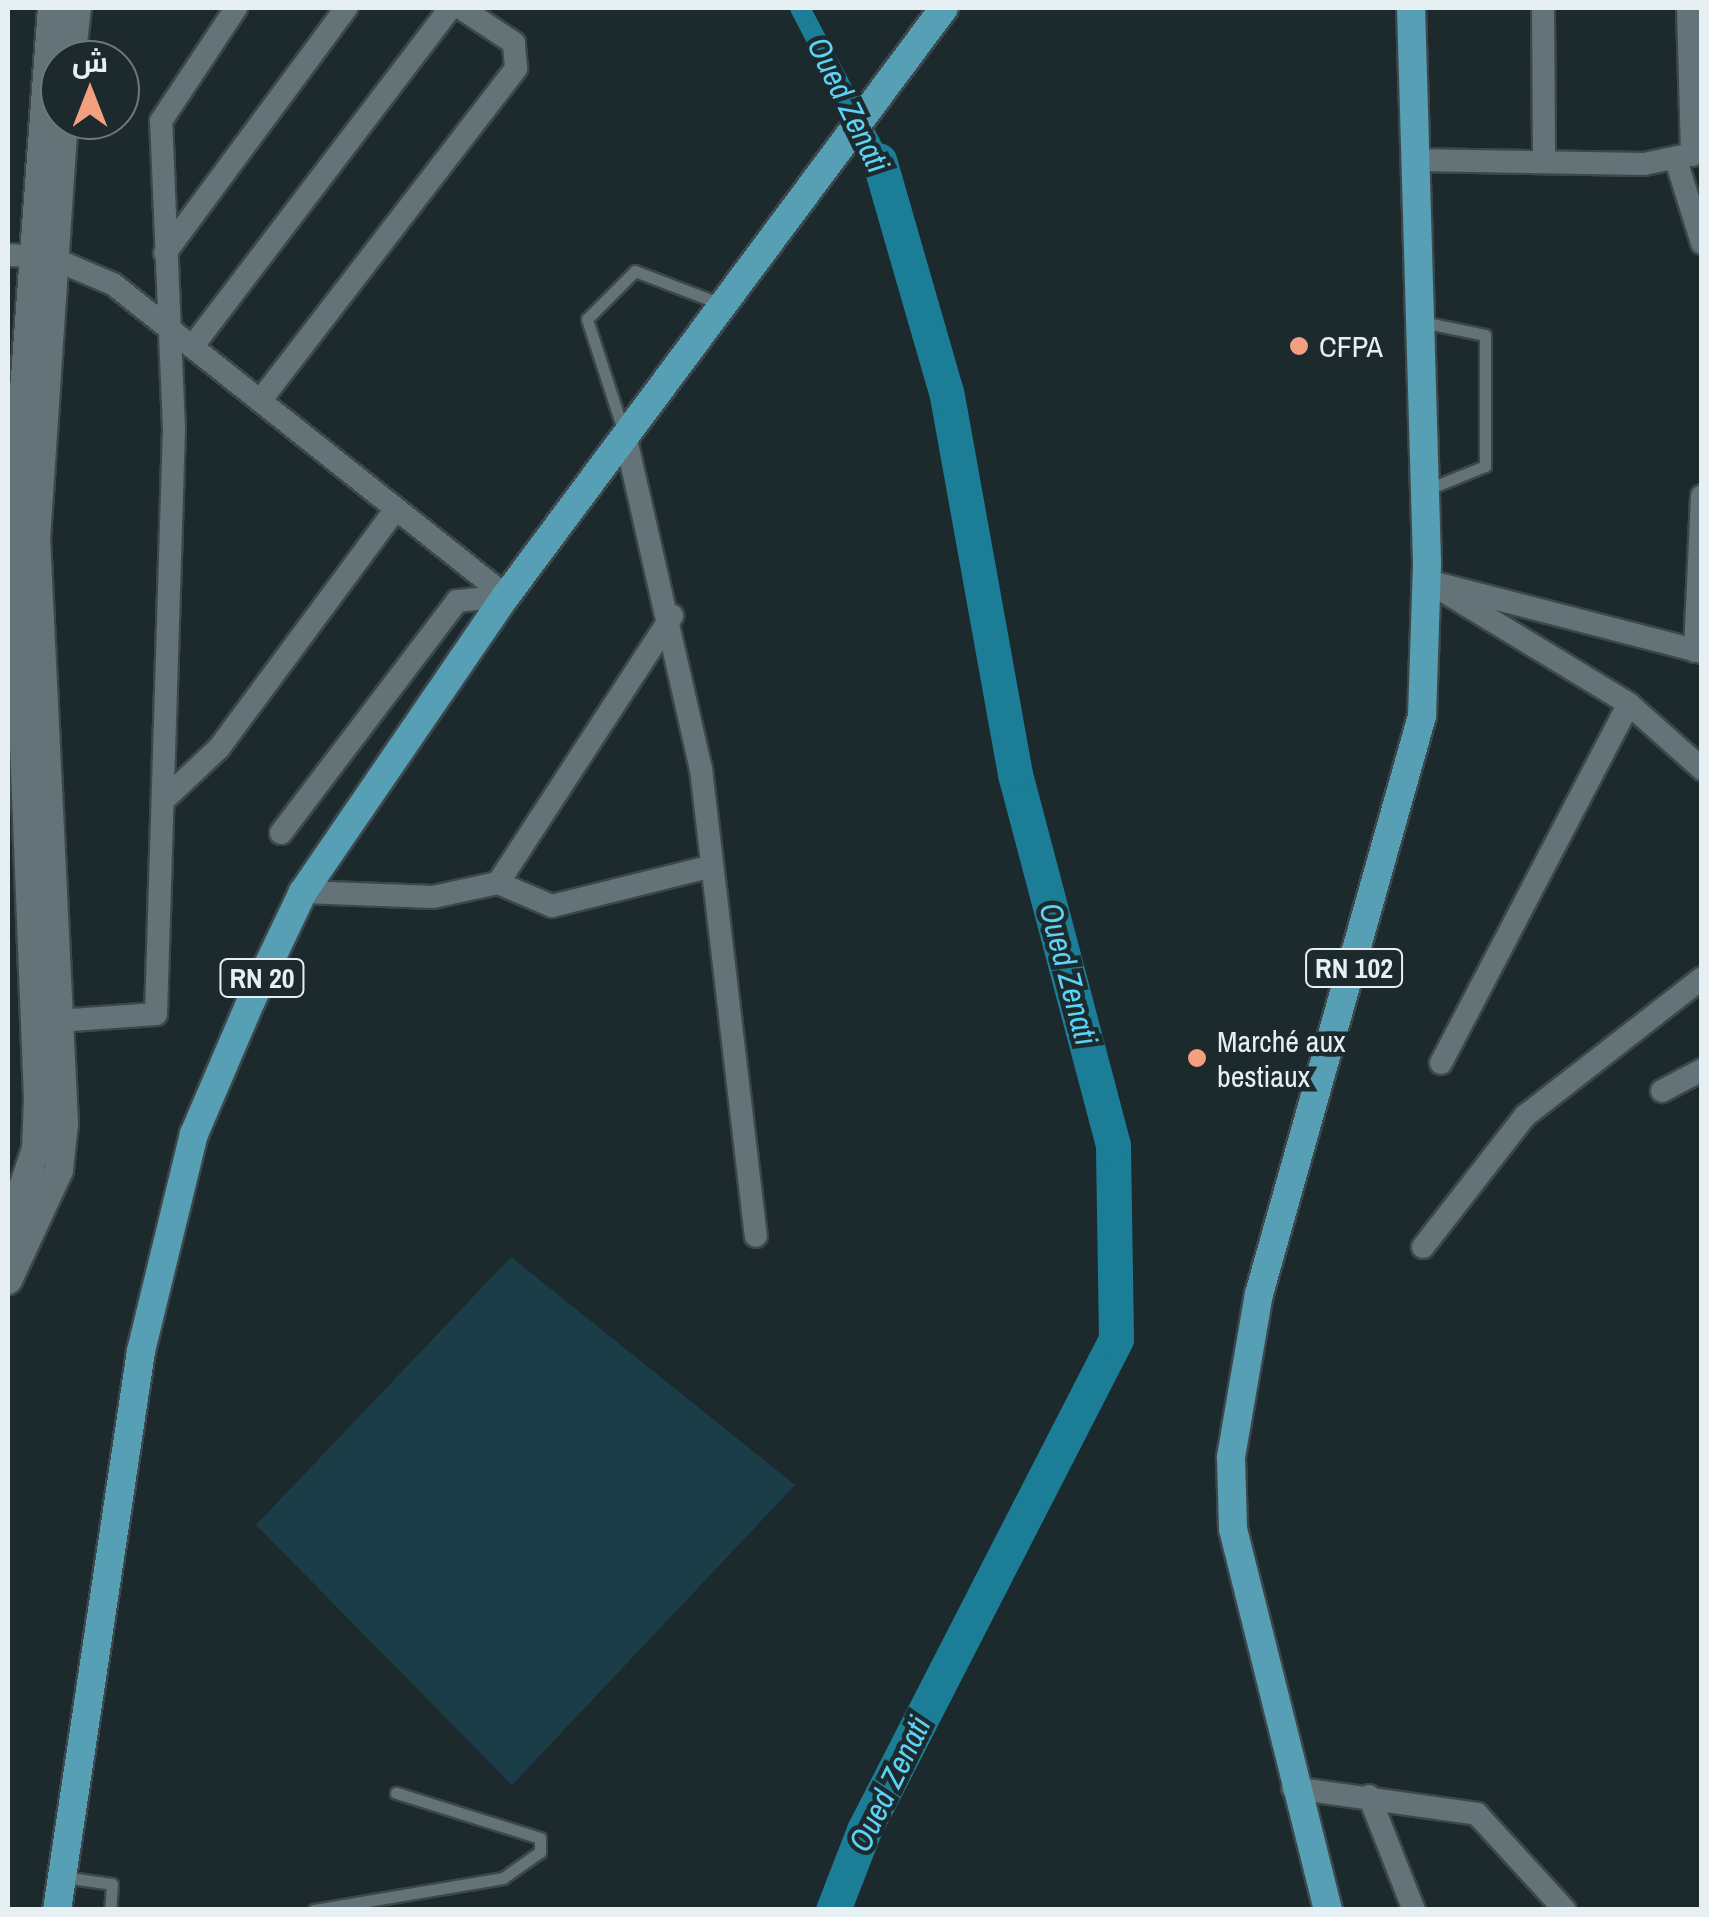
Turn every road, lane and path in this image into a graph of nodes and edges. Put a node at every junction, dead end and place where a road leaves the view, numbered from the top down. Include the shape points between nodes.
1 (52, 8) edge
2 (77, 8) edge
3 (236, 8) edge
4 (346, 8) edge
5 (450, 8) edge
6 (461, 8) edge
7 (944, 8) edge
8 (1412, 8) edge
9 (1543, 8) edge
10 (1688, 8) edge
11 (73, 40) edge
12 (59, 140) edge
13 (1690, 155) edge
14 (1414, 160) junction
15 (1544, 162) junction
16 (1702, 243) edge
17 (165, 253) junction
18 (29, 256) edge
19 (722, 304) junction
20 (1419, 321) junction
21 (166, 327) junction
22 (192, 346) junction
23 (260, 400) junction
24 (625, 435) junction
25 (1424, 491) junction
26 (1702, 496) edge
27 (396, 509) junction
28 (1427, 581) junction
29 (506, 596) junction
30 (672, 616) junction
31 (1698, 652) edge
32 (1629, 704) junction
33 (1702, 769) edge
34 (168, 796) junction
35 (280, 833) dead end
36 (712, 866) junction
37 (498, 883) junction
38 (303, 892) junction
39 (1702, 978) edge
40 (58, 1020) junction
41 (1441, 1062) dead end
42 (1702, 1070) edge
43 (1662, 1091) dead end
44 (8, 1167) edge
45 (25, 1191) junction
46 (8, 1232) edge
47 (756, 1236) dead end
48 (1423, 1248) dead end
49 (8, 1280) edge
50 (1293, 1788) junction
51 (396, 1793) dead end
52 (1368, 1796) junction
53 (62, 1877) junction
54 (57, 1910) edge
55 (110, 1910) edge
56 (314, 1910) edge
57 (1328, 1910) edge
58 (1414, 1910) edge
59 (1565, 1910) edge

1 - 18 main road
2 - 11 main road
3 - 17 street via 161,121
4 - 17 street
5 - 22 street
6 - 23 street via 514,43 516,68
7 - 19 main road, RN 20 via 801,188
8 - 14 main road, RN 102
9 - 15 street
10 - 13 street
12 - 18 main road
13 - 15 street
13 - 16 street
14 - 15 street
14 - 20 main road, RN 102
17 - 21 street
18 - 21 street via 113,284
18 - 40 main road
18 - 45 main road via 16,514 38,1099
19 - 24 main road, RN 20
19 - 24 lane via 635,271 587,320
20 - 25 main road, RN 102
20 - 25 lane via 1485,335 1485,466
21 - 22 street
21 - 34 street
22 - 23 street
23 - 27 street
24 - 29 main road, RN 20
24 - 30 street
25 - 28 main road, RN 102
26 - 31 street
27 - 29 street
27 - 34 street via 220,748
28 - 31 street
28 - 32 street
28 - 50 main road, RN 102 via 1410,774 1259,1294 1232,1457 1233,1529
29 - 35 street via 457,601
29 - 38 main road, RN 20
30 - 36 street
30 - 37 street
32 - 33 street
32 - 41 street
34 - 40 street via 154,862 156,1014
36 - 37 street via 552,906
36 - 47 street
37 - 38 street via 432,897
38 - 53 main road, RN 20 via 194,1134 140,1351
39 - 48 street via 1525,1116
40 - 49 main road via 59,1170
42 - 43 street
44 - 45 lane
45 - 46 main road
50 - 52 street
50 - 57 main road, RN 102
51 - 56 lane via 540,1838 540,1852 503,1878
52 - 58 street
52 - 59 street via 1478,1814
53 - 54 main road, RN 20
53 - 55 lane via 112,1884

